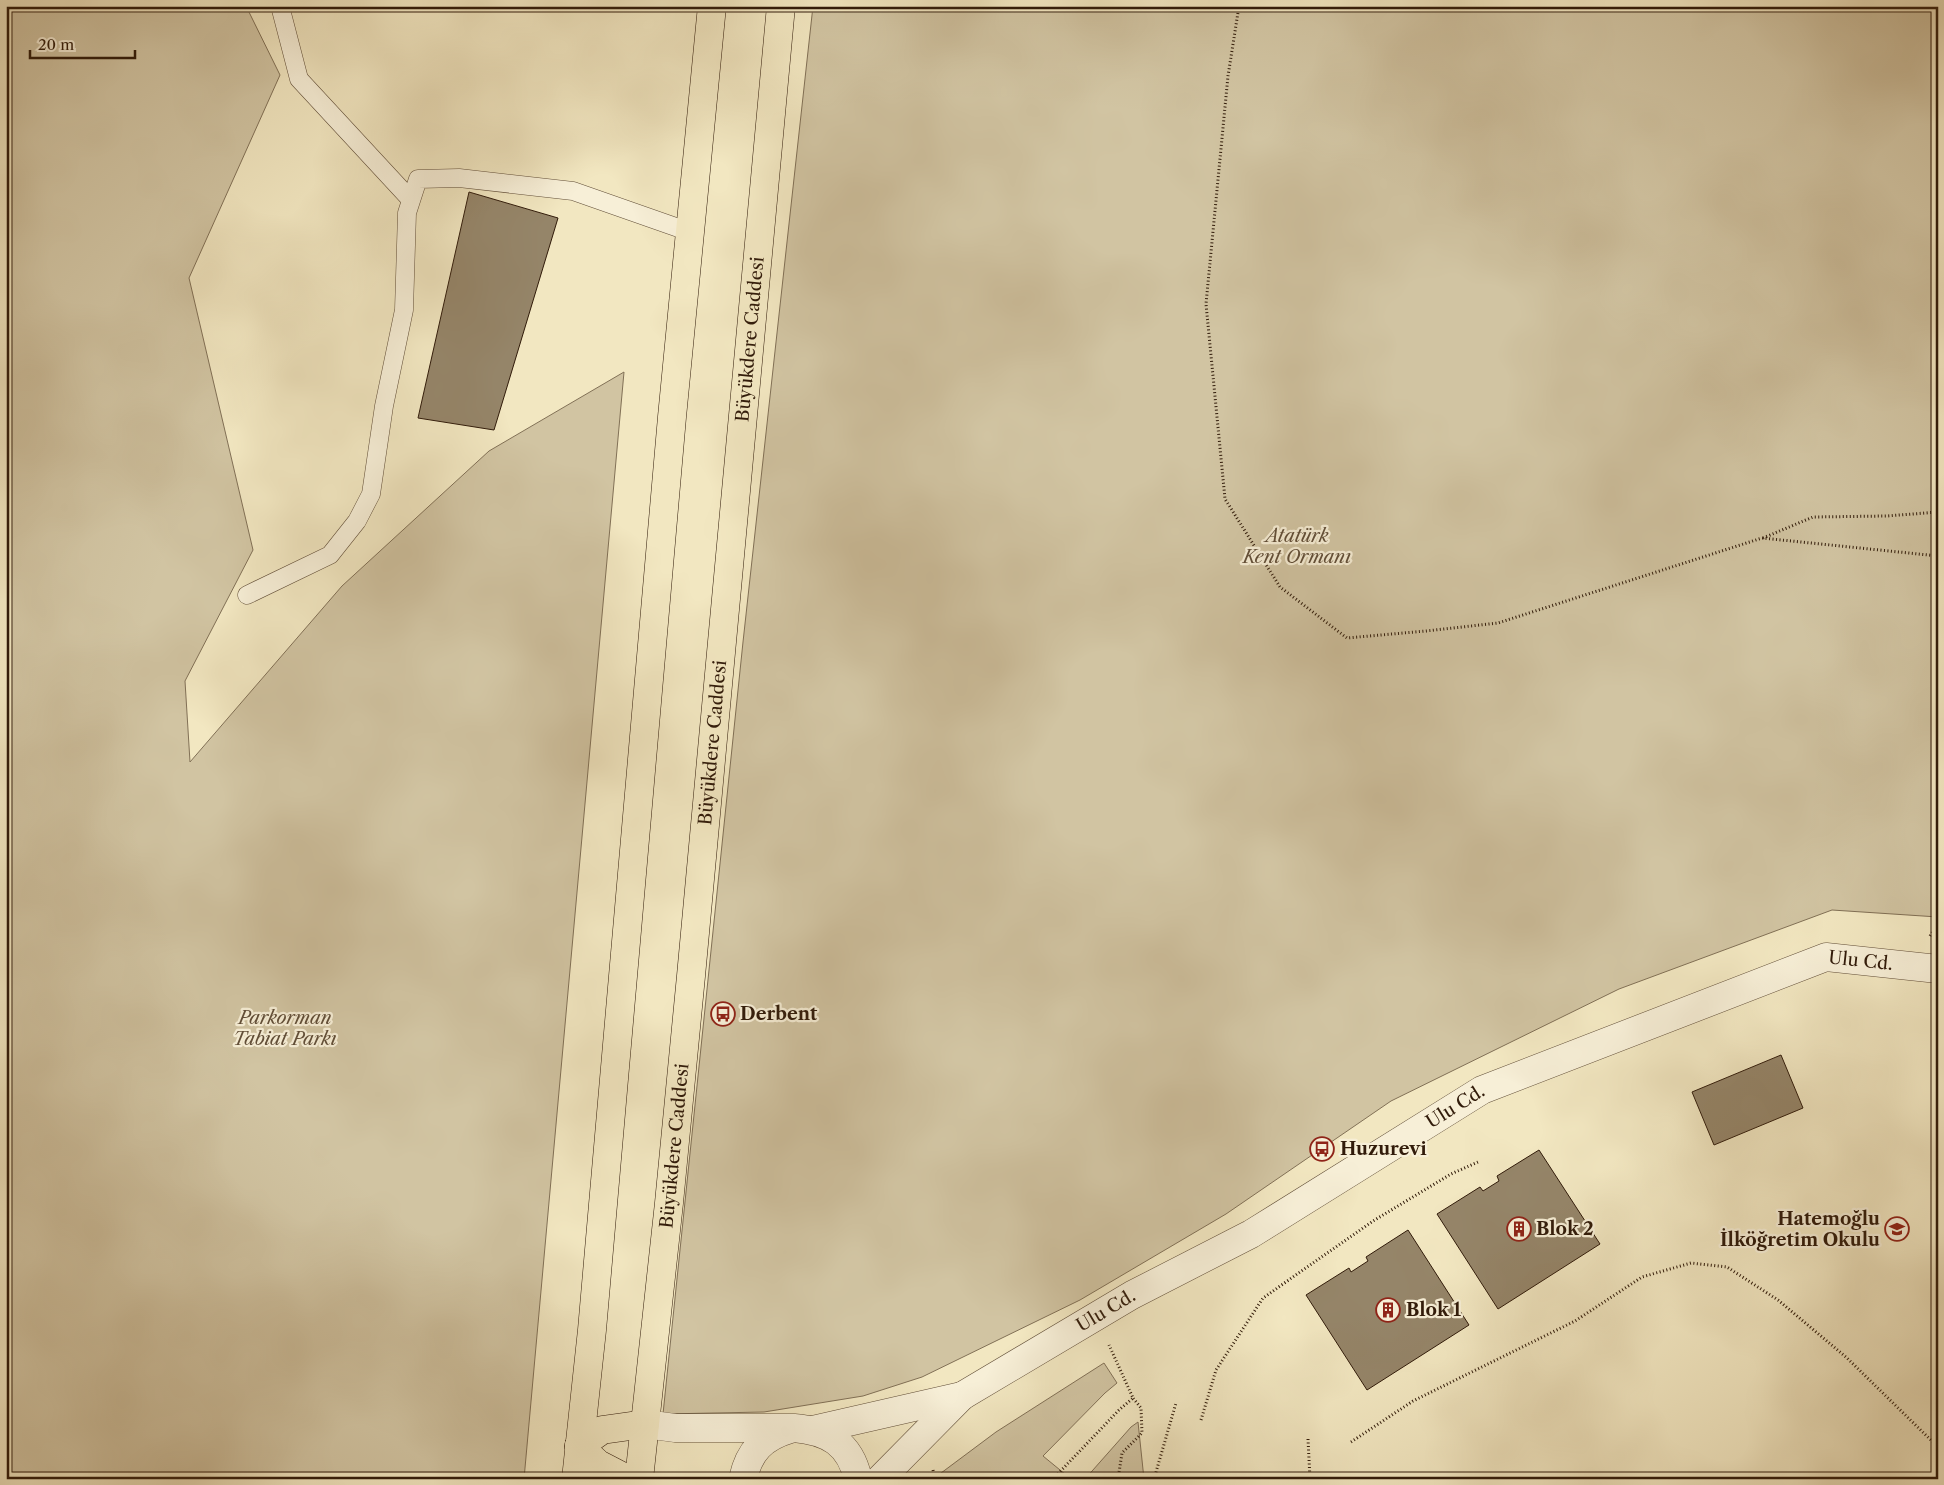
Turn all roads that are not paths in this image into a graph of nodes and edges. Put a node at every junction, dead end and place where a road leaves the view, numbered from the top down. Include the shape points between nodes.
1 (280, 6) edge
2 (712, 6) edge
3 (781, 6) edge
4 (411, 200) junction
5 (690, 232) junction
6 (247, 595) dead end
7 (1938, 969) edge
8 (650, 1380) junction
9 (962, 1396) junction
10 (645, 1424) junction
11 (675, 1428) junction
12 (804, 1429) junction
13 (579, 1446) junction
14 (576, 1479) edge
15 (627, 1479) edge
16 (639, 1479) edge
17 (743, 1479) edge
18 (858, 1479) edge
19 (880, 1479) edge

1 - 4 lane via 299,79
2 - 5 main road
3 - 8 main road, Büyükdere Caddesi
4 - 5 lane via 418,179 458,178 554,188 573,191
4 - 6 lane via 407,213 404,310 384,406 372,494 357,522 330,555
5 - 13 main road
7 - 9 street, Ulu Cd. via 1826,956 1482,1090 1251,1234 1132,1295
8 - 10 main road, Büyükdere Caddesi
8 - 11 street via 659,1412
9 - 12 street, Ulu Cd.
9 - 19 street, Ulu Cd.
10 - 11 street
10 - 13 main road via 602,1430
10 - 16 main road, Büyükdere Caddesi
11 - 12 street
12 - 17 street via 776,1433 760,1444 748,1460
12 - 18 street via 831,1437 845,1449 855,1465
13 - 14 main road
13 - 15 main road via 598,1464

